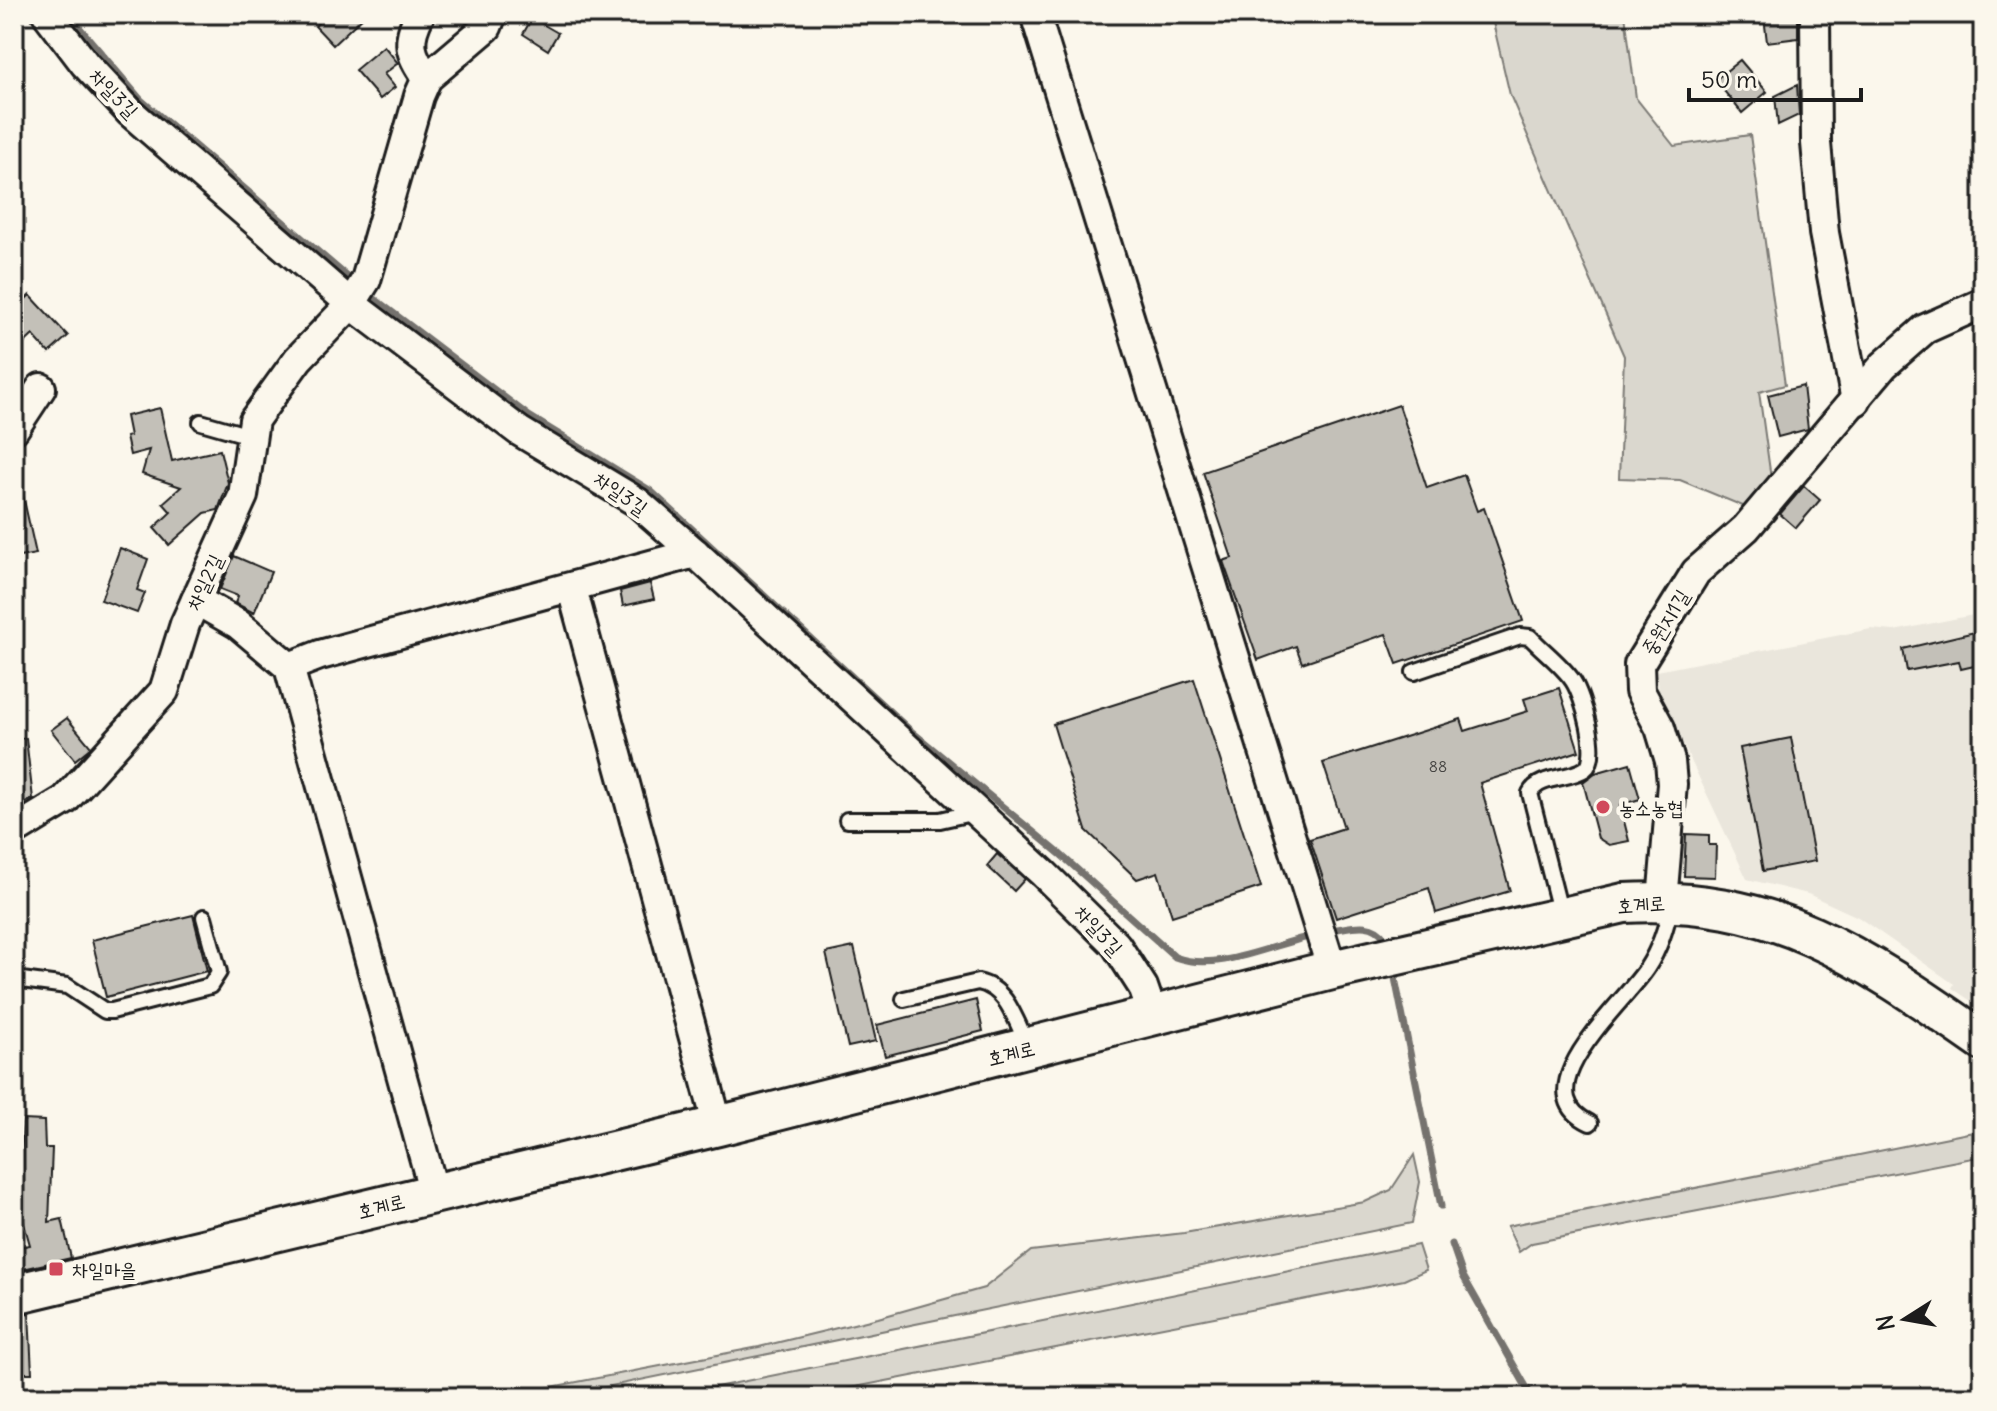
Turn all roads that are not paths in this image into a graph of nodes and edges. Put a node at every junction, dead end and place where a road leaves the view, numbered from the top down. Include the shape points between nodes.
1 (47, 14) edge
2 (420, 14) edge
3 (492, 14) edge
4 (1035, 14) edge
5 (1815, 14) edge
6 (427, 78) junction
7 (358, 292) junction
8 (1983, 303) edge
9 (41, 388) dead end
10 (1856, 401) junction
11 (201, 422) dead end
12 (14, 429) edge
13 (250, 436) junction
14 (695, 553) junction
15 (572, 589) junction
16 (196, 600) junction
17 (289, 667) junction
18 (1414, 672) dead end
19 (976, 812) junction
20 (847, 820) dead end
21 (14, 831) edge
22 (1667, 901) junction
23 (1562, 915) junction
24 (204, 917) dead end
25 (1332, 970) junction
26 (14, 979) edge
27 (904, 999) dead end
28 (1153, 1016) junction
29 (1983, 1041) edge
30 (1030, 1048) junction
31 (1590, 1123) dead end
32 (718, 1126) junction
33 (434, 1193) junction
34 (14, 1294) edge

1 - 7 street, 차일3길 via 131,113
2 - 6 street via 410,51
3 - 6 street via 487,27
4 - 25 street
5 - 10 street via 1816,143 1824,233
6 - 7 street
7 - 13 street, 차일2길 via 264,404
7 - 14 street, 차일3길 via 519,431 637,502
8 - 10 street, 중원지1길 via 1904,344
9 - 12 street
10 - 22 street, 중원지1길 via 1746,528 1696,572 1639,664 1640,691 1660,728 1671,773
11 - 13 lane
13 - 16 street, 차일2길 via 243,496
14 - 15 street
14 - 19 street, 차일3길
15 - 17 street
15 - 32 street
16 - 17 street via 238,624
16 - 21 street, 차일2길 via 169,679 148,711 65,800
17 - 33 street
18 - 23 lane via 1520,636 1530,637 1574,683 1593,761 1530,793
19 - 20 lane via 940,820
19 - 28 street, 차일3길 via 1116,945 1143,987
22 - 23 street, 호계로
22 - 29 street, 호계로 via 1717,906 1813,934 1868,963
22 - 31 lane via 1659,946 1648,967 1567,1073 1564,1085 1572,1111
23 - 25 street, 호계로
24 - 26 lane via 219,972 210,986 105,1011 67,986
25 - 28 street, 호계로
27 - 30 lane via 978,982 990,984 1003,995
28 - 30 street, 호계로
30 - 32 street, 호계로
32 - 33 street, 호계로
33 - 34 street, 호계로

